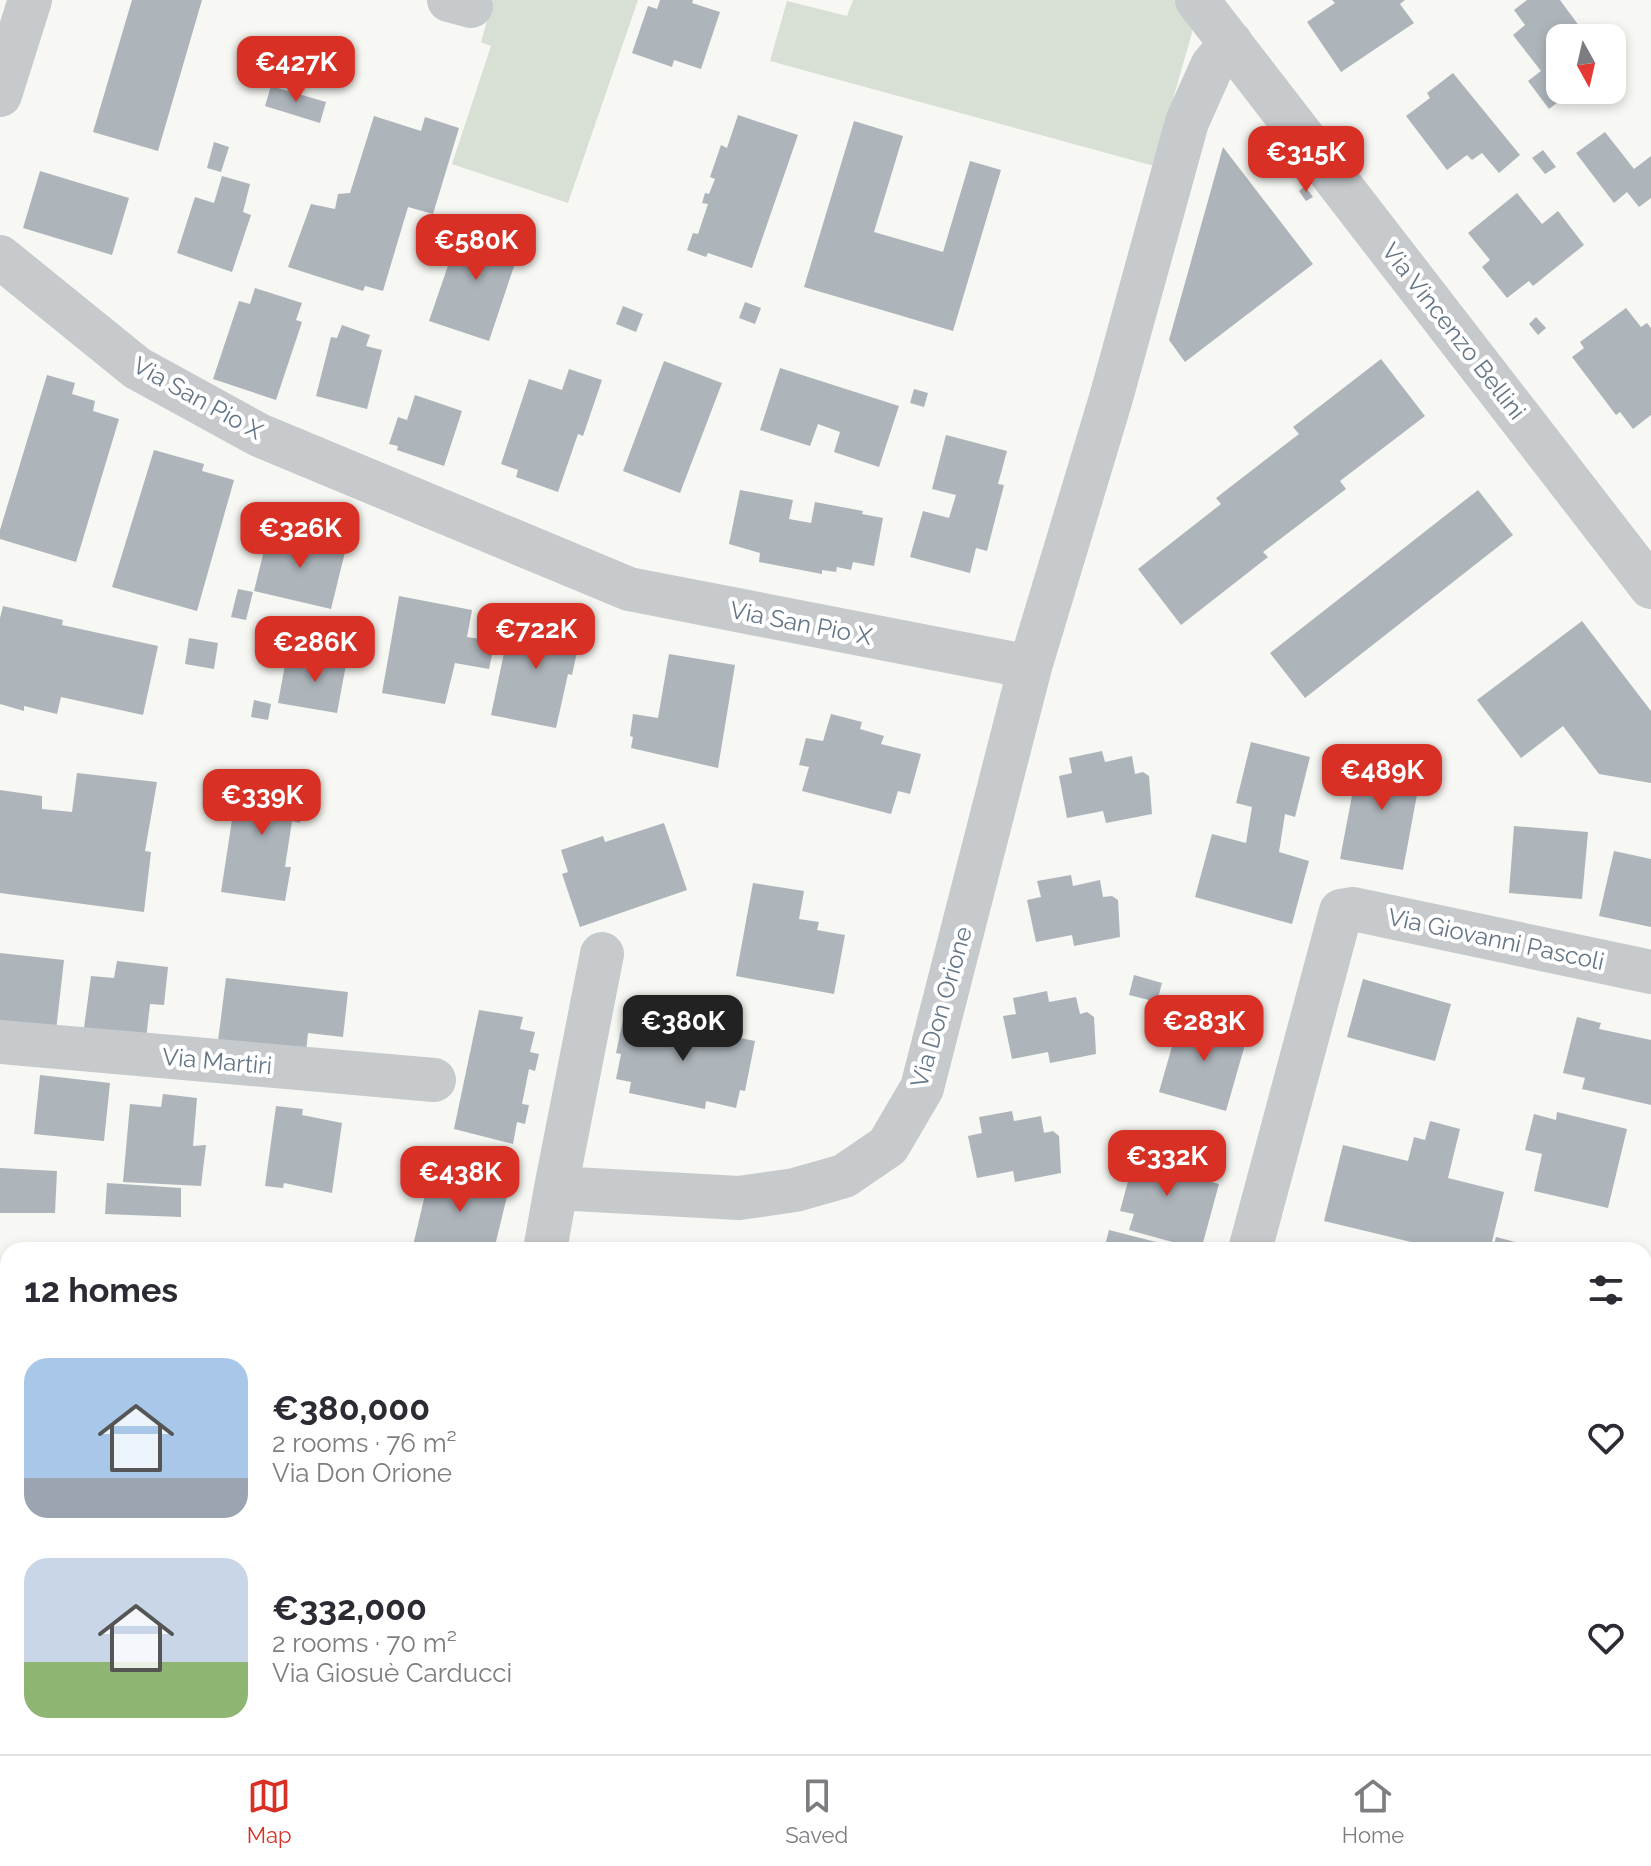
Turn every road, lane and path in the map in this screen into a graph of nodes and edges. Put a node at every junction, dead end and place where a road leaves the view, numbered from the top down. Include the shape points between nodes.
1 (30, 0) edge
2 (1197, 0) edge
3 (1231, 43) junction
4 (0, 95) edge
5 (0, 257) edge
6 (1651, 587) edge
7 (1030, 667) junction
8 (602, 954) dead end
9 (1651, 972) edge
10 (0, 1042) edge
11 (434, 1080) dead end
12 (556, 1188) junction
13 (546, 1242) edge
14 (1252, 1242) edge

1 - 4 street
2 - 3 street, Via Vincenzo Bellini
3 - 6 street, Via Vincenzo Bellini
3 - 7 street via 1212,66 1187,122
5 - 7 street, Via San Pio X via 137,368 259,435 629,589
7 - 12 street, Via Don Orione via 922,1088 888,1146 844,1176 739,1198
8 - 12 street
9 - 14 street, Via Giovanni Pascoli via 1353,909 1341,911
10 - 11 street, Via Martiri
12 - 13 street

